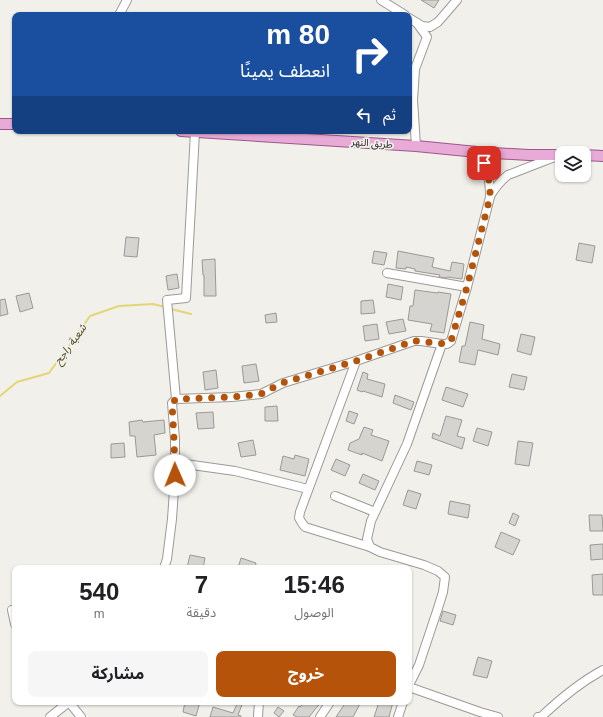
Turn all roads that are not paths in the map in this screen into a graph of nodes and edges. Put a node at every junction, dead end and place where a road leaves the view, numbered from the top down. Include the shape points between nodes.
1 (128, 0) edge
2 (381, 0) edge
3 (457, 0) edge
4 (121, 12) edge
5 (400, 12) edge
6 (412, 20) edge
7 (417, 23) junction
8 (0, 124) edge
9 (12, 124) edge
10 (195, 134) edge
11 (227, 134) edge
12 (416, 146) junction
13 (477, 152) junction
14 (555, 155) edge
15 (591, 155) edge
16 (603, 156) edge
17 (555, 157) edge
18 (490, 197) junction
19 (387, 273) dead end
20 (467, 287) junction
21 (442, 344) junction
22 (356, 361) junction
23 (176, 399) junction
24 (178, 463) dead end
25 (308, 489) junction
26 (335, 496) dead end
27 (375, 512) junction
28 (370, 547) junction
29 (165, 565) edge
30 (603, 670) edge
31 (412, 680) edge
32 (412, 687) edge
33 (60, 705) edge
34 (71, 705) edge
35 (259, 705) edge
36 (328, 705) edge
37 (402, 705) edge
38 (479, 714) edge
39 (50, 717) edge
40 (81, 717) edge
41 (258, 717) edge
42 (320, 717) edge
43 (398, 717) edge
44 (498, 717) edge
45 (540, 717) edge

1 - 4 street
2 - 5 street
3 - 7 street via 434,26 427,28
6 - 7 street
7 - 12 street via 427,37 415,69 413,100
8 - 9 main road
10 - 23 street via 186,298 168,300
11 - 12 main road, طريق النهر
12 - 13 main road, طريق النهر
13 - 14 main road, طريق النهر
13 - 18 street via 487,173
15 - 16 main road
17 - 18 street via 508,175 502,179
18 - 20 street
19 - 20 street
20 - 21 street via 451,341
21 - 22 street via 414,341
21 - 27 street via 407,444
22 - 23 street via 282,383 261,394
22 - 25 street
23 - 29 street via 172,403 175,475
24 - 25 street via 235,471
25 - 28 street via 299,518 306,527
26 - 27 street
27 - 28 street via 367,539
28 - 31 street via 424,565 445,577 438,608
30 - 45 street via 575,687
32 - 38 street
33 - 39 street
34 - 40 street
35 - 41 street
36 - 42 street
37 - 43 street
38 - 44 street

